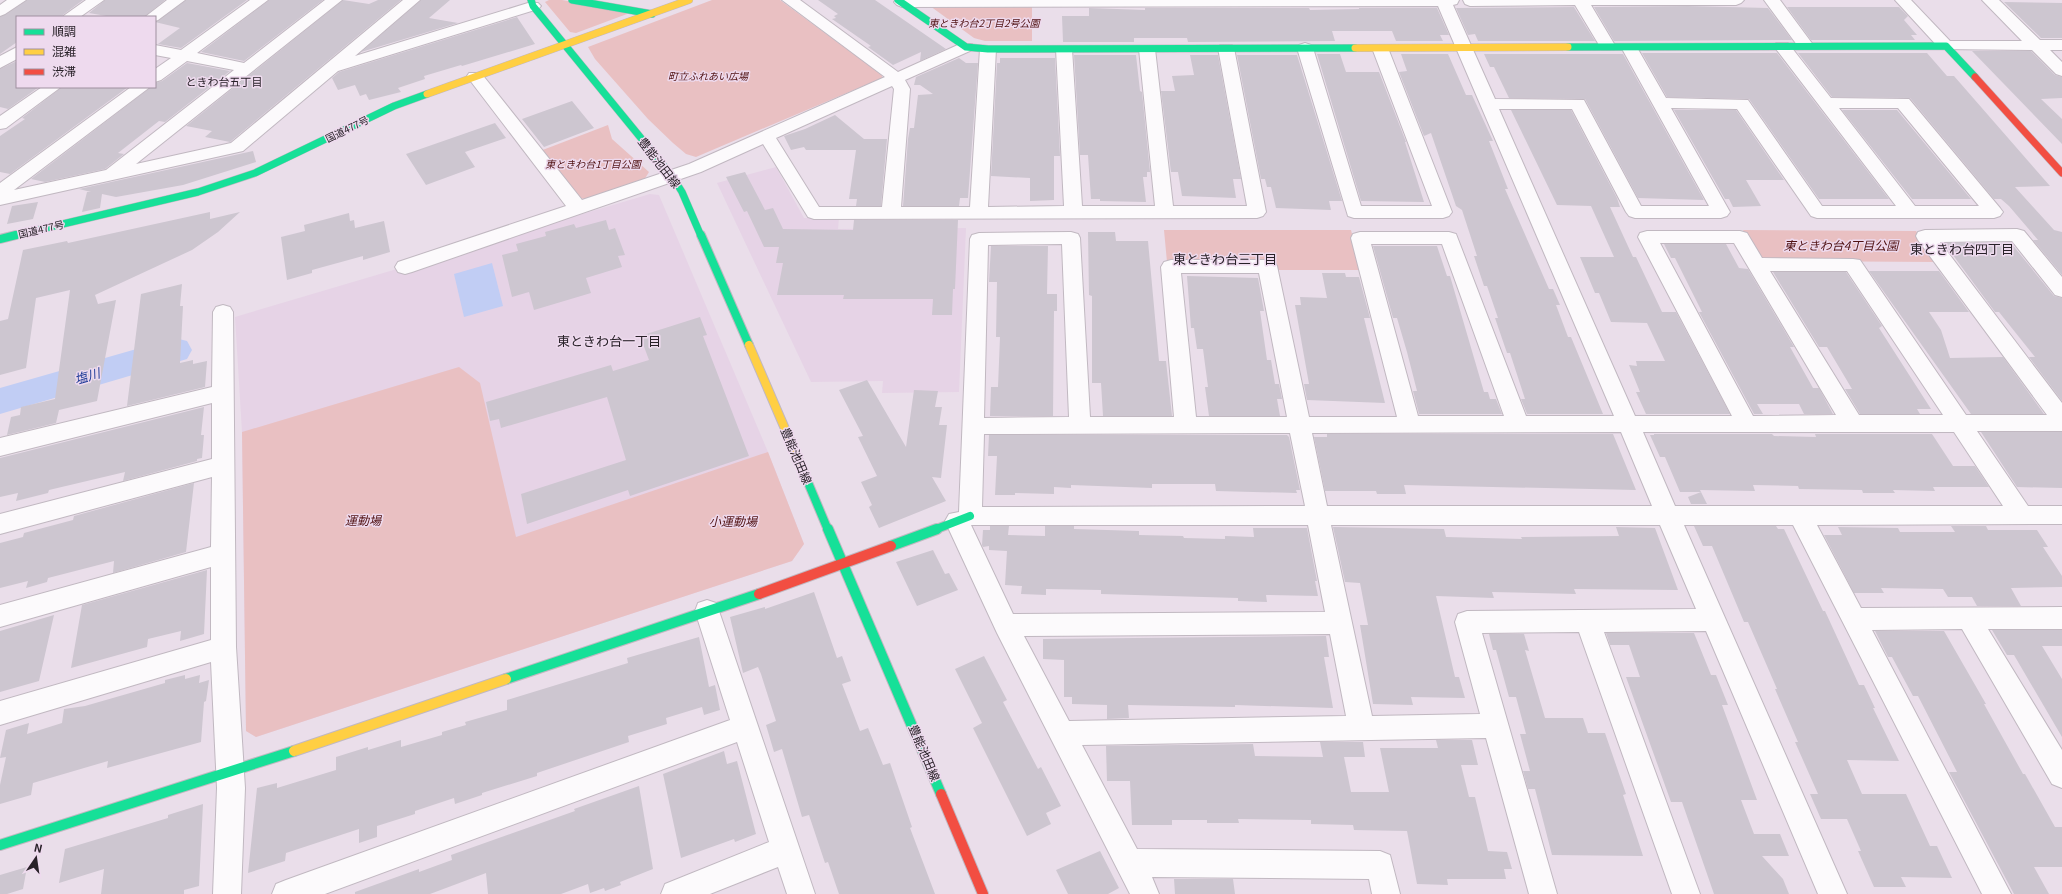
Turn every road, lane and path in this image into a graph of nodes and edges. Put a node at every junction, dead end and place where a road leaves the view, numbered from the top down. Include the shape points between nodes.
1 (18, 0) edge
2 (96, 0) edge
3 (178, 0) edge
4 (260, 0) edge
5 (334, 0) edge
6 (412, 0) edge
7 (572, 0) edge
8 (689, 0) edge
9 (790, 0) edge
10 (1479, 0) edge
11 (1556, 0) edge
12 (1580, 0) edge
13 (1625, 0) edge
14 (1702, 0) edge
15 (1736, 0) edge
16 (1772, 0) edge
17 (1903, 0) edge
18 (1990, 0) edge
19 (900, 1) edge
20 (1006, 1) edge
21 (1065, 1) edge
22 (1141, 1) edge
23 (1217, 1) edge
24 (1293, 1) edge
25 (1369, 1) edge
26 (1446, 1) edge
27 (532, 3) edge
28 (0, 11) edge
29 (652, 14) junction
30 (72, 16) edge
31 (154, 16) edge
32 (564, 44) junction
33 (2036, 45) junction
34 (2062, 45) edge
35 (1782, 46) junction
36 (1806, 46) junction
37 (1946, 46) junction
38 (966, 47) junction
39 (1608, 47) junction
40 (1628, 47) junction
41 (1226, 48) junction
42 (1304, 48) junction
43 (1380, 48) junction
44 (1464, 48) junction
45 (988, 49) junction
46 (1064, 49) junction
47 (1147, 49) junction
48 (156, 50) edge
49 (16, 53) edge
50 (184, 56) junction
51 (0, 63) edge
52 (247, 68) junction
53 (330, 69) junction
54 (2062, 72) edge
55 (156, 76) edge
56 (475, 76) junction
57 (896, 78) junction
58 (52, 88) edge
59 (141, 88) edge
60 (1660, 103) junction
61 (1826, 103) junction
62 (1489, 104) junction
63 (0, 124) edge
64 (766, 136) junction
65 (2062, 173) edge
66 (110, 175) junction
67 (672, 176) junction
68 (0, 192) edge
69 (0, 199) edge
70 (578, 208) junction
71 (1165, 212) junction
72 (1910, 212) junction
73 (891, 213) junction
74 (979, 213) junction
75 (1072, 213) junction
76 (0, 239) edge
77 (1756, 264) junction
78 (404, 267) dead end
79 (2062, 290) edge
80 (224, 312) dead end
81 (223, 392) junction
82 (2062, 419) edge
83 (1852, 423) junction
84 (1960, 423) junction
85 (2062, 423) edge
86 (1518, 424) junction
87 (1628, 424) junction
88 (1747, 424) junction
89 (1080, 425) junction
90 (1186, 425) junction
91 (1300, 425) junction
92 (1410, 425) junction
93 (973, 426) junction
94 (0, 447) edge
95 (223, 465) junction
96 (1318, 515) junction
97 (1668, 515) junction
98 (1800, 515) junction
99 (2022, 515) junction
100 (2062, 515) edge
101 (964, 518) junction
102 (0, 524) edge
103 (223, 554) junction
104 (843, 565) junction
105 (707, 611) junction
106 (0, 616) edge
107 (2062, 618) edge
108 (1854, 619) junction
109 (1969, 619) junction
110 (1714, 620) junction
111 (1588, 621) junction
112 (1340, 623) junction
113 (1006, 625) junction
114 (223, 647) junction
115 (0, 713) edge
116 (746, 726) junction
117 (1496, 726) junction
118 (1361, 727) junction
119 (1062, 733) junction
120 (230, 772) junction
121 (2062, 775) edge
122 (0, 845) edge
123 (786, 849) junction
124 (1129, 863) junction
125 (227, 894) edge
126 (286, 894) edge
127 (674, 894) edge
128 (801, 894) edge
129 (983, 894) edge
130 (1145, 894) edge
131 (1386, 894) edge
132 (1543, 894) edge
133 (1686, 894) edge
134 (1833, 894) edge
135 (1997, 894) edge

1 - 28 street
2 - 30 street
3 - 31 street
4 - 50 street
5 - 52 street
6 - 53 street
7 - 29 main road
8 - 29 main road, 国道477号
9 - 57 street
10 - 11 street
11 - 12 street
12 - 13 street
12 - 39 street
13 - 14 street
14 - 15 street
16 - 36 street
17 - 37 street
18 - 33 street
19 - 20 street
19 - 38 main road
20 - 21 street
21 - 22 street
22 - 23 street
23 - 24 street
24 - 25 street
25 - 26 street
26 - 44 street
27 - 32 main road, 豊能池田線
27 - 53 street
29 - 32 main road, 国道477号
32 - 56 main road, 国道477号
32 - 67 main road, 豊能池田線
33 - 34 street
33 - 37 street
33 - 54 street
35 - 36 main road
35 - 40 main road
35 - 61 street
36 - 37 main road
37 - 65 main road
38 - 45 main road
38 - 57 street
39 - 40 main road
39 - 44 main road
40 - 60 street
41 - 42 main road
41 - 47 main road
41 - 71 street via 1257,212
42 - 43 main road
42 - 43 street via 1354,212 1443,212
43 - 44 main road
44 - 62 street
45 - 46 main road
45 - 74 street
46 - 47 main road
46 - 75 street
47 - 71 street
48 - 50 street
49 - 51 street
50 - 52 street
50 - 55 street
52 - 66 street
53 - 66 street via 237,147
56 - 70 street
56 - 76 main road, 国道477号 via 394,106 255,172 198,192
57 - 64 street
57 - 73 street via 902,89
58 - 63 street
59 - 68 street
60 - 62 street via 1721,212 1635,212 1578,104
60 - 72 street via 1742,104 1817,212
61 - 72 street
61 - 72 street via 1903,103 1994,212
62 - 87 street
64 - 67 street
64 - 73 street via 814,213
66 - 69 street
67 - 70 street
67 - 104 main road, 豊能池田線 via 685,199
70 - 78 street
71 - 75 street
73 - 74 street
74 - 75 street
77 - 83 street
77 - 84 street via 1853,265
77 - 88 street via 1740,237 1647,237
79 - 82 street via 2017,236 1925,236
80 - 81 street
81 - 94 street
81 - 95 street
83 - 84 street
83 - 88 street
84 - 85 street
84 - 99 street
86 - 87 street
86 - 92 street
86 - 92 street via 1449,238 1360,238
87 - 88 street
87 - 97 street
89 - 90 street
89 - 93 street
89 - 93 street via 1071,238 1026,238 979,239
90 - 91 street
90 - 91 street via 1171,267 1267,266
91 - 92 street
91 - 96 street
93 - 101 street
95 - 102 street
95 - 103 street
96 - 97 street
96 - 101 street
96 - 112 street
97 - 98 street
97 - 110 street
98 - 99 street
98 - 108 street
99 - 100 street
101 - 104 main road
101 - 113 street
103 - 106 street
103 - 114 street
104 - 105 main road
104 - 129 main road, 豊能池田線
105 - 116 street
105 - 120 main road
107 - 109 street
108 - 109 street
108 - 135 street
109 - 121 street
110 - 111 street
110 - 134 street
111 - 117 street via 1467,622
111 - 133 street
112 - 113 street
112 - 118 street
113 - 119 street
114 - 115 street
114 - 120 street
116 - 123 street
116 - 126 street
117 - 118 street
117 - 132 street
118 - 119 street
119 - 124 street
120 - 122 main road
120 - 125 street
123 - 127 street
123 - 128 street
124 - 130 street
124 - 131 street via 1380,865

